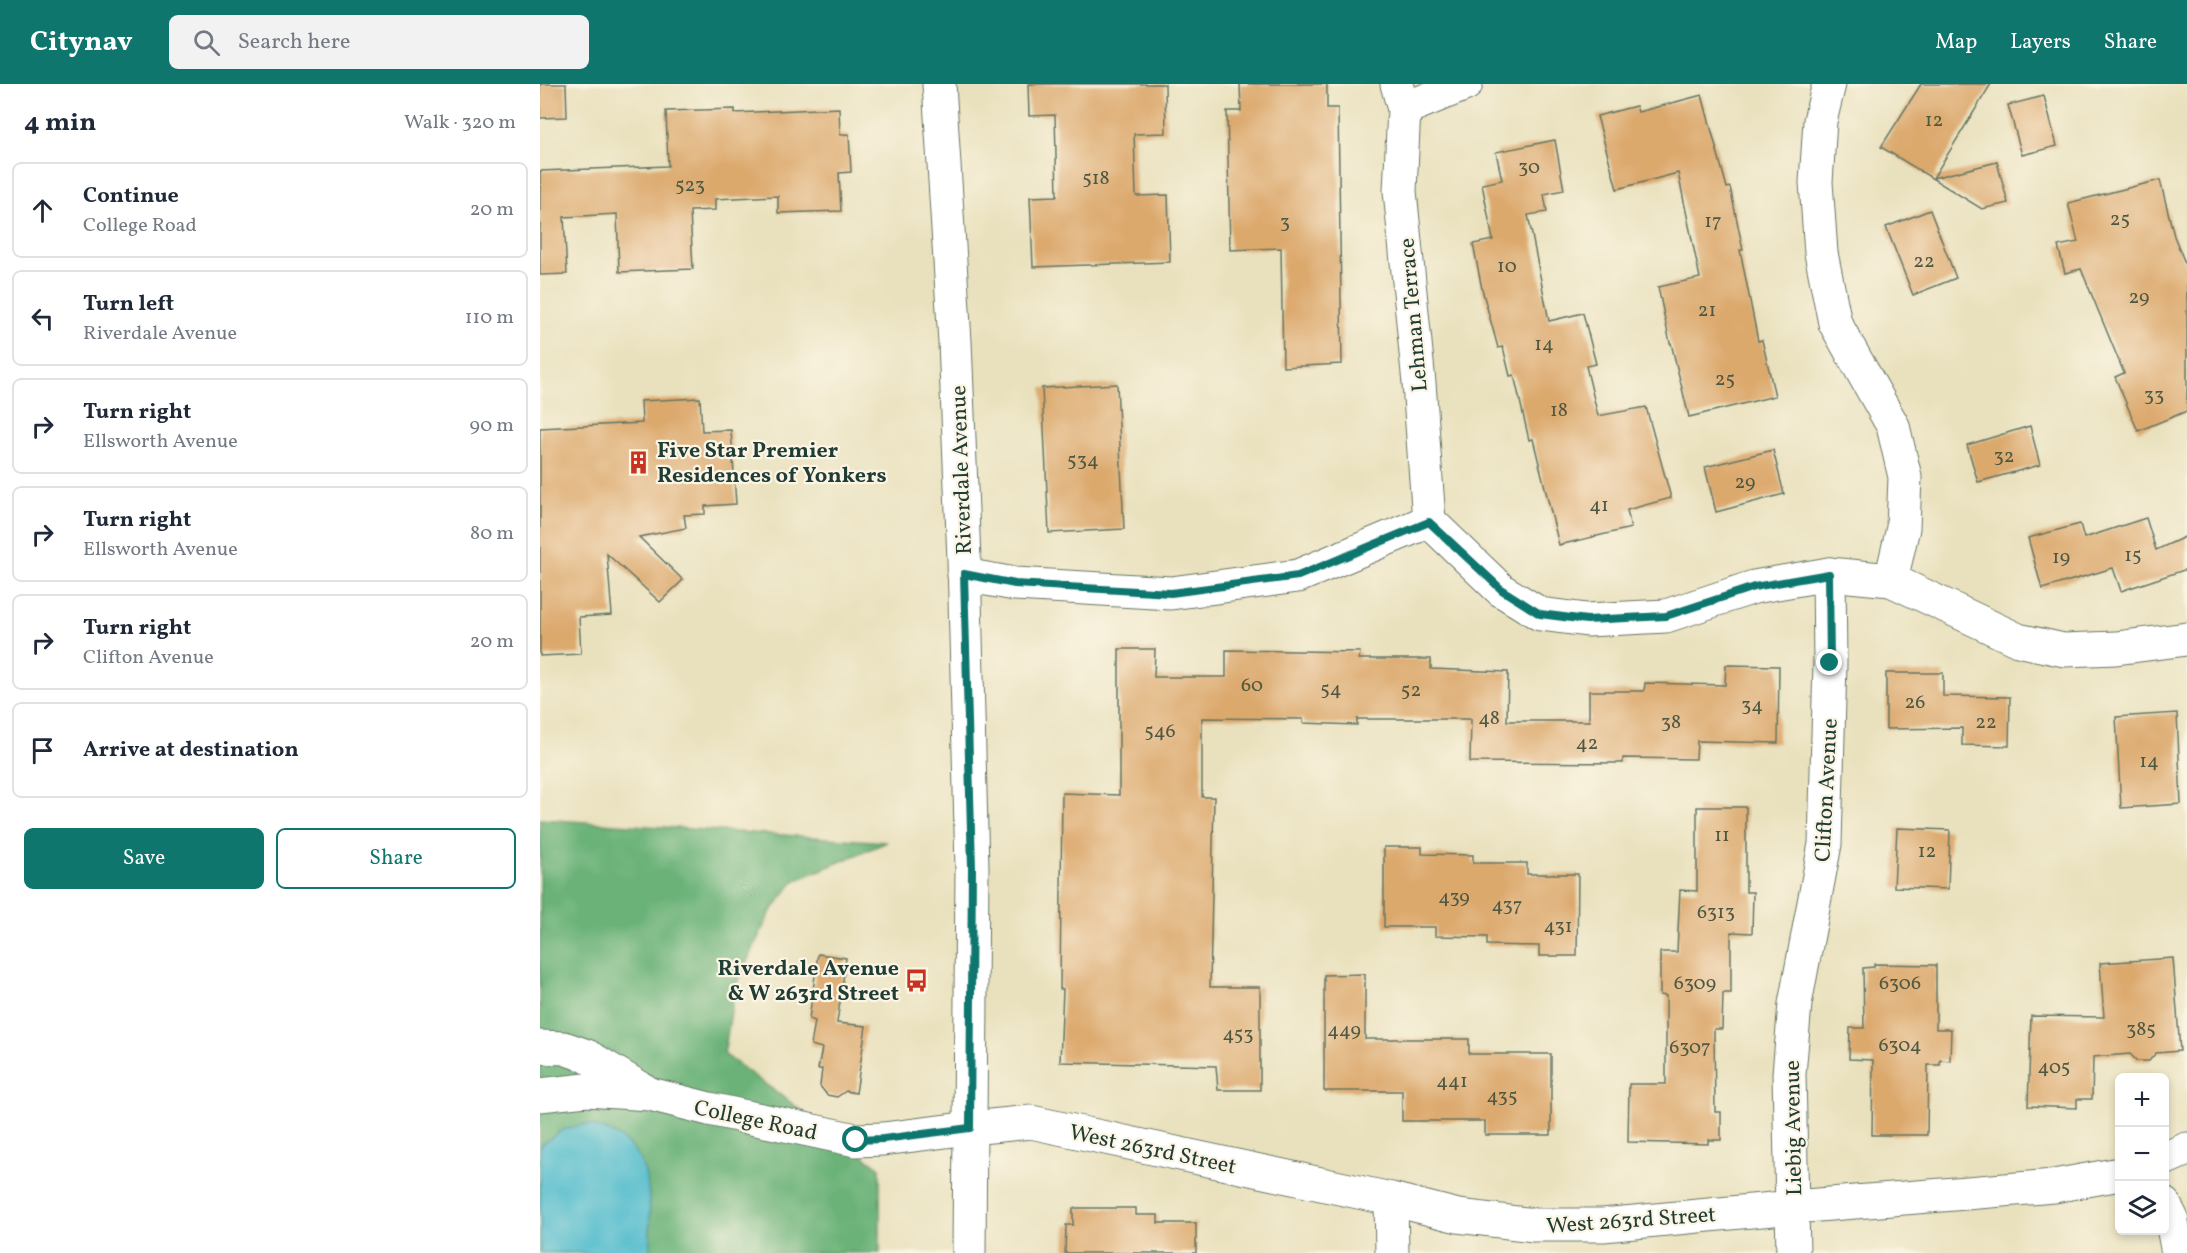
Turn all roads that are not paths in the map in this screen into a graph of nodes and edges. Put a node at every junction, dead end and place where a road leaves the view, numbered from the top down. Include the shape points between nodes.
1 (939, 84) edge
2 (1466, 84) edge
3 (1829, 84) edge
4 (1400, 96) edge
5 (1429, 522) junction
6 (964, 574) junction
7 (1829, 574) junction
8 (1891, 580) junction
9 (2187, 639) edge
10 (1795, 1004) joint
11 (540, 1047) edge
12 (650, 1094) junction
13 (540, 1095) edge
14 (970, 1128) junction
15 (2187, 1149) edge
16 (2169, 1157) edge
17 (2115, 1175) edge
18 (1391, 1199) junction
19 (1793, 1207) junction
20 (2169, 1215) edge
21 (969, 1253) edge
22 (1392, 1253) edge
23 (1793, 1253) edge
24 (2178, 1253) edge

1 - 6 street, Riverdale Avenue
2 - 4 street
3 - 8 street via 1820,121 1816,182 1821,253 1835,323 1893,426 1905,477 1903,528
4 - 5 street, Lehman Terrace via 1400,190
5 - 6 street via 1298,576 1171,593 1015,584
5 - 7 street via 1502,590 1540,614 1587,620 1666,616 1754,587
6 - 14 street, Riverdale Avenue via 972,868
7 - 8 street
7 - 10 street, Clifton Avenue via 1825,844
8 - 9 street via 2018,640 2064,650
10 - 19 street, Liebig Avenue via 1789,1074
11 - 12 street, College Road via 564,1048 587,1056
12 - 13 street, College Road via 586,1090
12 - 14 street, College Road via 856,1140
14 - 18 street, West 263rd Street via 1031,1122
14 - 21 street, Riverdale Avenue
15 - 16 street
17 - 19 street, West 263rd Street via 2054,1186
18 - 19 street, West 263rd Street via 1458,1216 1556,1226
18 - 22 street
19 - 23 street, Liebig Avenue
20 - 24 street

